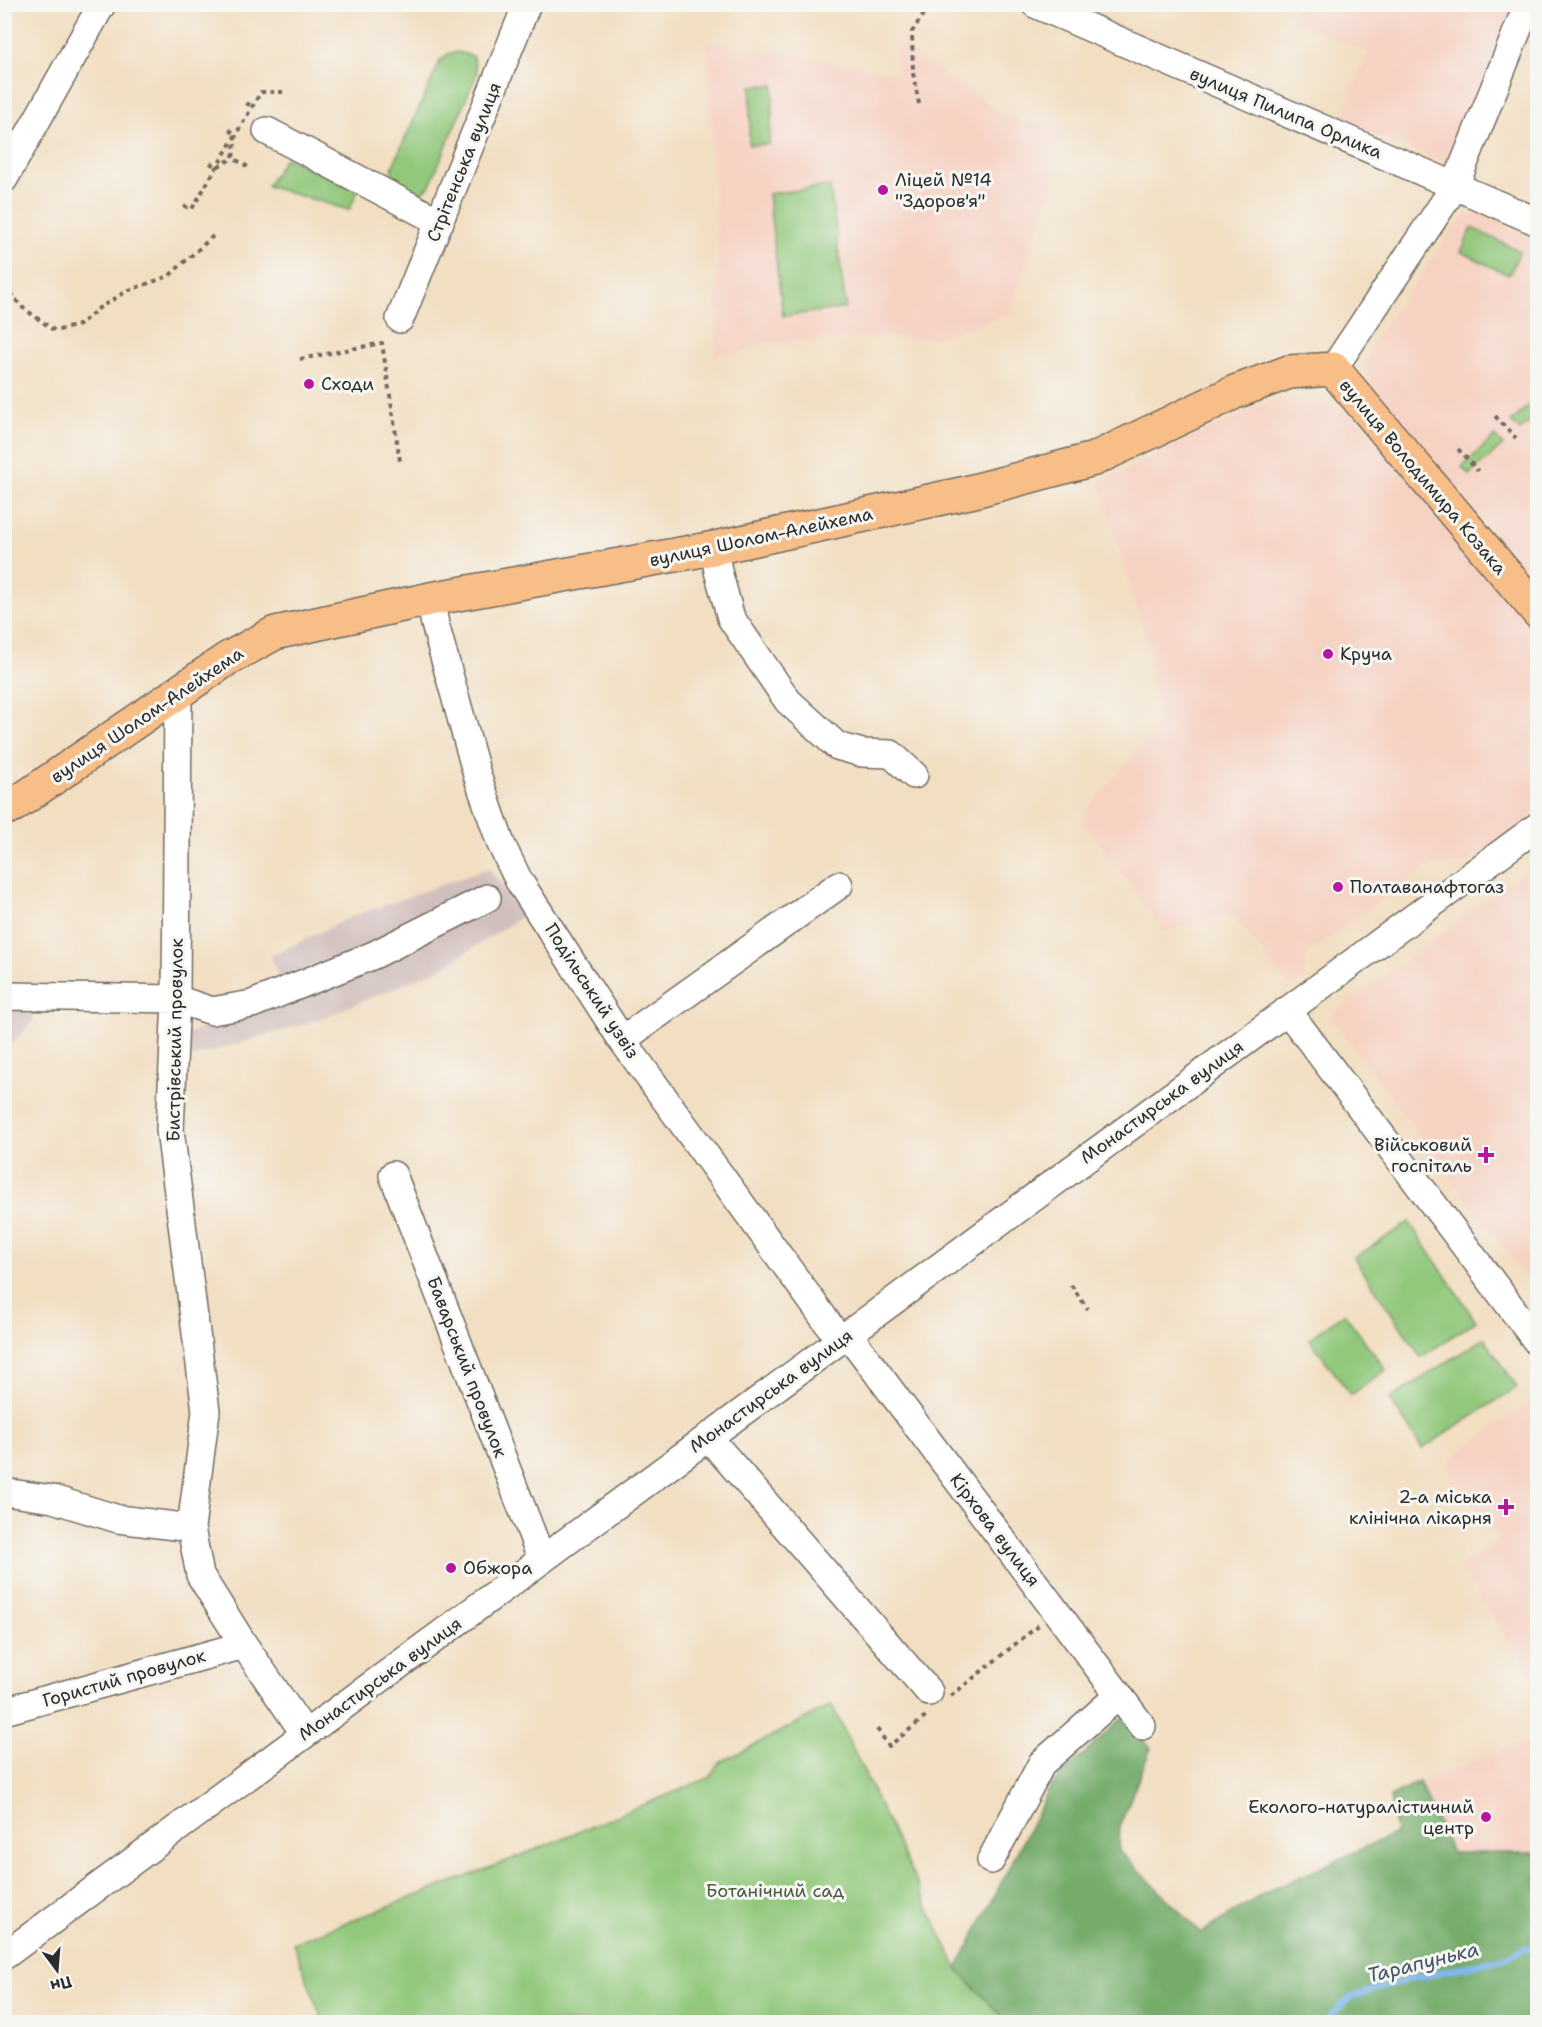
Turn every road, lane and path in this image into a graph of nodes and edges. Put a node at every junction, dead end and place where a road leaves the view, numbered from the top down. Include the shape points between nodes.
1 (102, 4) edge
2 (527, 4) edge
3 (930, 4) edge
4 (1035, 4) edge
5 (1528, 4) edge
6 (287, 92) dead end
7 (246, 103) dead end
8 (919, 104) dead end
9 (252, 106) junction
10 (229, 130) dead end
11 (267, 131) dead end
12 (236, 134) junction
13 (233, 158) junction
14 (210, 163) dead end
15 (217, 167) junction
16 (248, 167) dead end
17 (4, 179) edge
18 (1455, 186) junction
19 (184, 206) dead end
20 (440, 222) junction
21 (1538, 222) edge
22 (213, 236) dead end
23 (1538, 252) edge
24 (1533, 262) dead end
25 (4, 286) edge
26 (400, 319) dead end
27 (300, 359) dead end
28 (1333, 369) junction
29 (1495, 417) dead end
30 (1516, 438) dead end
31 (1458, 449) dead end
32 (400, 461) dead end
33 (1478, 471) dead end
34 (714, 548) junction
35 (430, 599) junction
36 (1538, 612) edge
37 (178, 692) junction
38 (914, 775) dead end
39 (4, 809) edge
40 (1538, 826) edge
41 (839, 885) dead end
42 (487, 898) dead end
43 (4, 998) edge
44 (176, 999) junction
45 (1287, 1010) junction
46 (622, 1040) junction
47 (393, 1175) dead end
48 (1071, 1285) dead end
49 (1089, 1309) dead end
50 (844, 1337) junction
51 (1538, 1343) edge
52 (708, 1437) junction
53 (4, 1492) edge
54 (191, 1528) junction
55 (542, 1560) junction
56 (1056, 1612) junction
57 (244, 1645) junction
58 (1119, 1695) junction
59 (937, 1700) junction
60 (4, 1711) edge
61 (1142, 1726) dead end
62 (877, 1729) dead end
63 (305, 1734) junction
64 (991, 1860) dead end
65 (4, 1956) edge

1 - 17 street
2 - 20 street, Стрітенська вулиця
3 - 8 path via 912,32
4 - 18 street, вулиця Пилипа Орлика
5 - 18 street
6 - 9 path via 261,92
7 - 9 path
9 - 12 path
10 - 12 path
11 - 20 street
12 - 13 path
12 - 15 path
13 - 15 path
13 - 16 path
14 - 15 path
15 - 19 path via 192,209
18 - 21 street, вулиця Пилипа Орлика
18 - 28 street
20 - 26 street, Стрітенська вулиця
22 - 25 path via 169,276 127,291 79,324 55,331 22,308
23 - 24 path
27 - 32 path via 382,343
28 - 34 main road, вулиця Шолом-Алейхема via 1289,372 1235,392 1094,459 970,492
28 - 36 main road, вулиця Володимира Козака
29 - 30 path
31 - 33 path
34 - 35 main road, вулиця Шолом-Алейхема
34 - 38 street via 731,618 788,701 837,746 862,753 891,754
35 - 37 main road, вулиця Шолом-Алейхема via 275,633
35 - 46 street, Подільський узвіз via 477,775 501,844 519,881
37 - 39 main road, вулиця Шолом-Алейхема
37 - 44 street, Бистрівський провулок
40 - 45 street, Монастирська вулиця
41 - 46 street
42 - 44 street via 374,955 252,1004 212,1011
43 - 44 street
44 - 54 street, Бистрівський провулок via 171,1130 206,1411
45 - 50 street, Монастирська вулиця
45 - 51 street
46 - 50 street, Подільський узвіз
47 - 55 street, Баварський провулок
48 - 49 path
50 - 52 street, Монастирська вулиця
50 - 56 street, Кірхова вулиця
52 - 55 street, Монастирська вулиця
52 - 59 street
53 - 54 street via 53,1499 118,1519
54 - 57 street, Бистрівський провулок via 200,1575
55 - 63 street, Монастирська вулиця
56 - 58 street, Кірхова вулиця
56 - 59 path
57 - 60 street, Гористий провулок
57 - 63 street, Бистрівський провулок
58 - 61 street, Кірхова вулиця
58 - 64 street via 1042,1763
59 - 62 path via 889,1746
63 - 65 street, Монастирська вулиця

